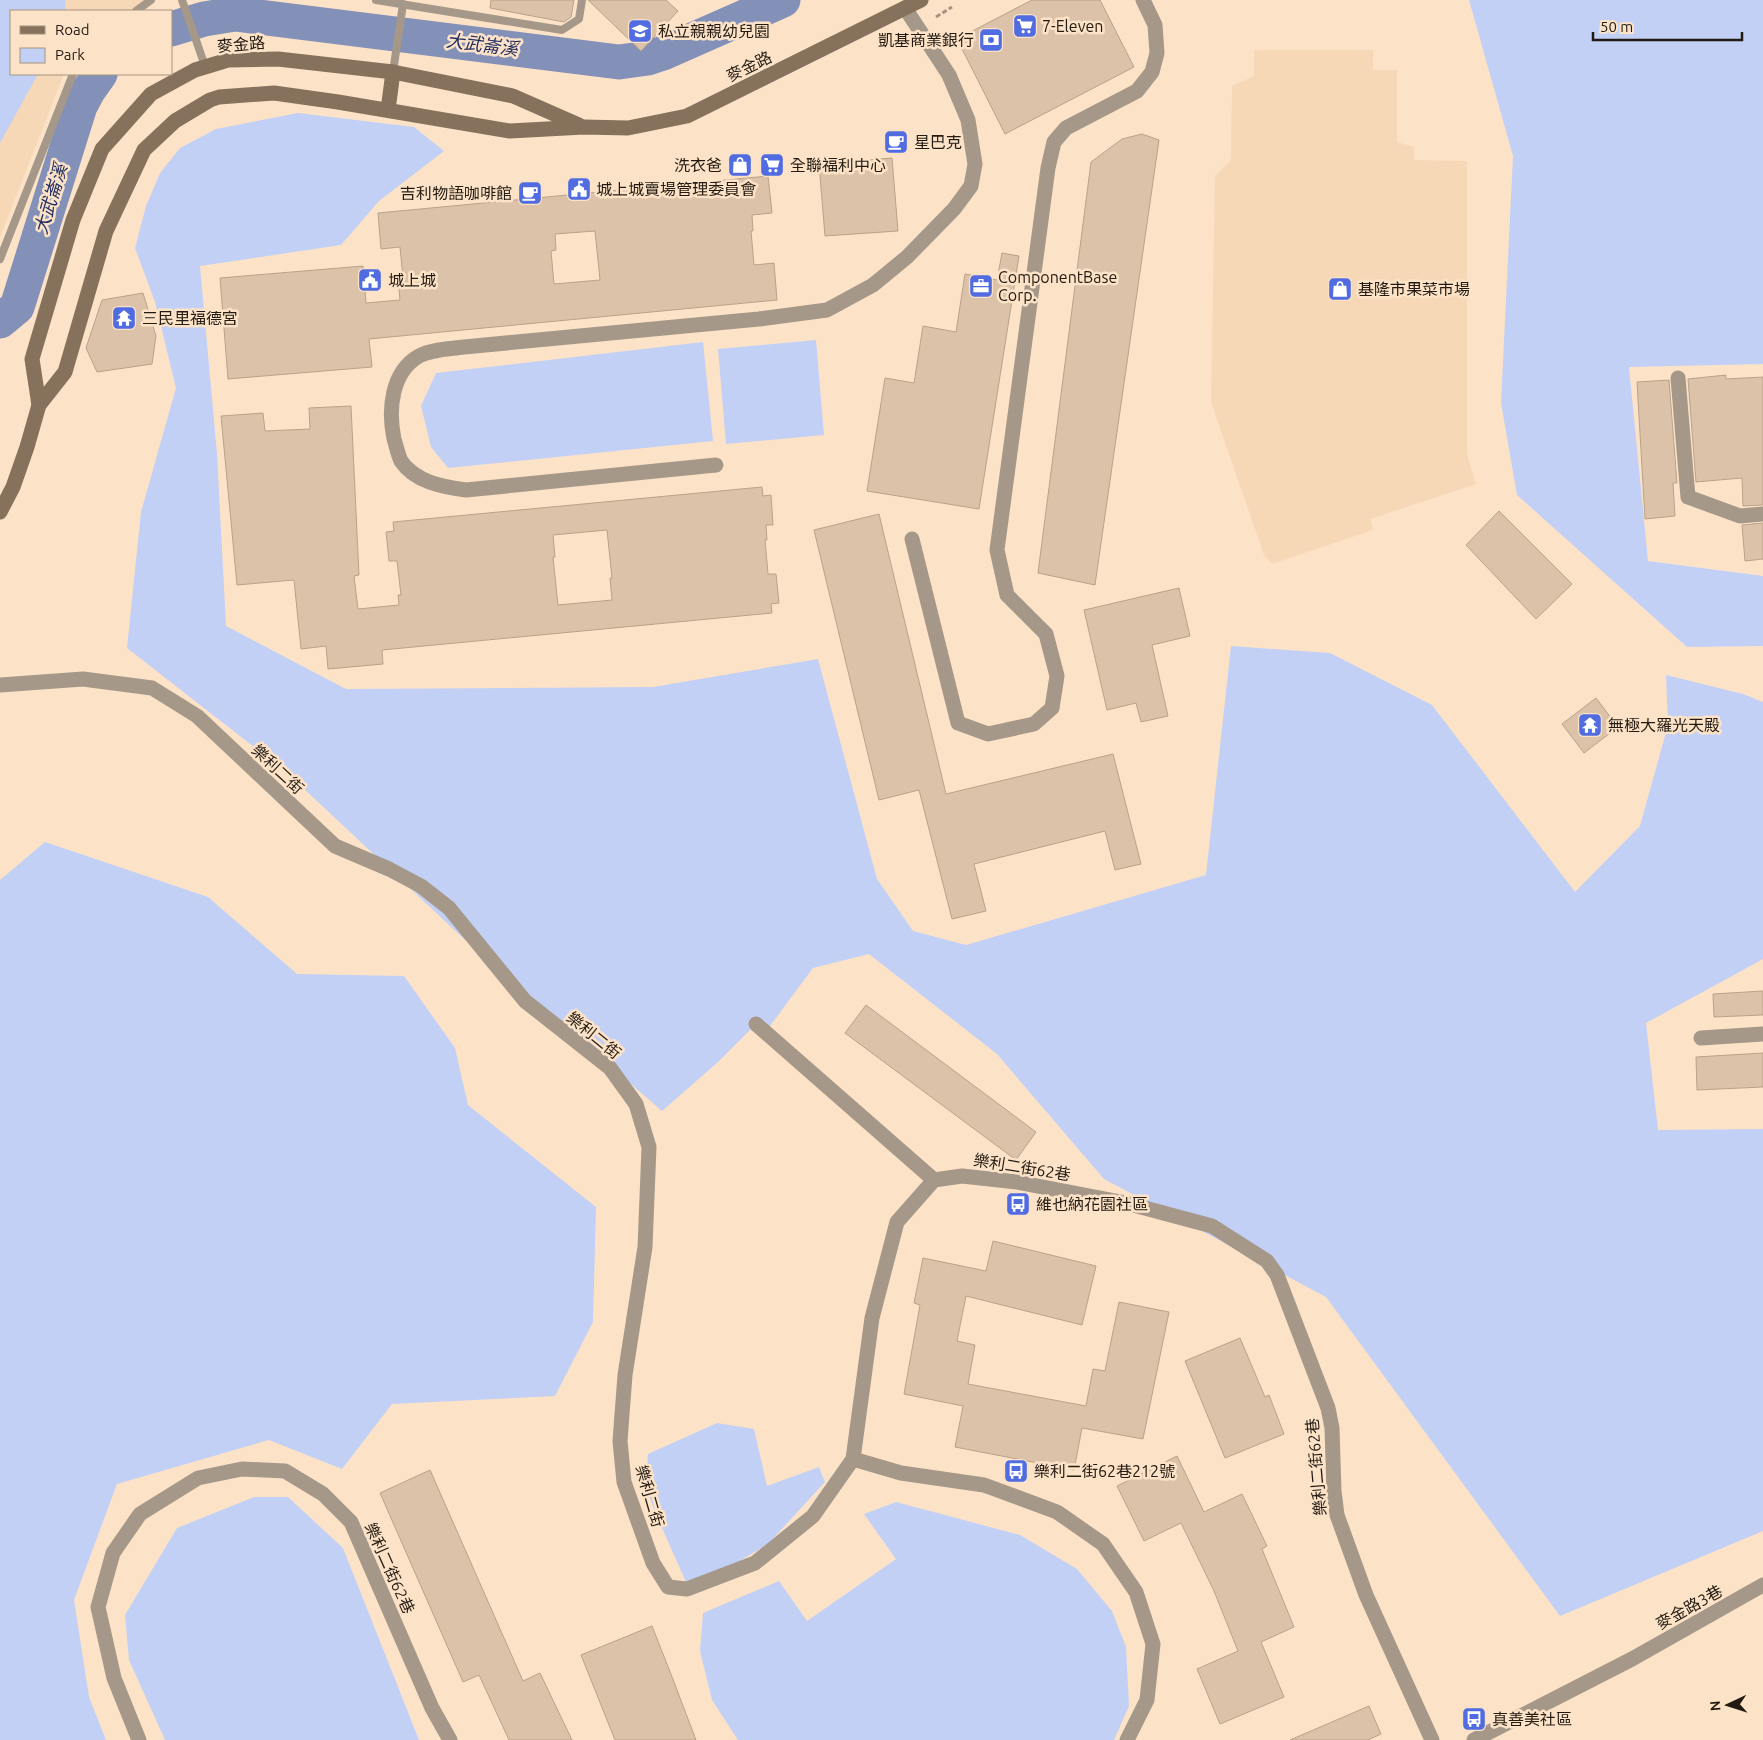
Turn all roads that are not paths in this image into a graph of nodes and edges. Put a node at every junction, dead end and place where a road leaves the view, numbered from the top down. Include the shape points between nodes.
1 (151, 0) edge
2 (182, 0) edge
3 (376, 0) edge
4 (582, 0) edge
5 (921, 0) edge
6 (1143, 0) edge
7 (403, 4) junction
8 (905, 8) junction
9 (137, 10) edge
10 (203, 60) junction
11 (393, 72) junction
12 (73, 75) edge
13 (388, 110) junction
14 (584, 127) junction
15 (0, 259) edge
16 (1678, 378) dead end
17 (39, 404) junction
18 (716, 465) dead end
19 (0, 512) edge
20 (1763, 514) edge
21 (912, 539) dead end
22 (0, 685) edge
23 (756, 1024) dead end
24 (1763, 1034) edge
25 (1701, 1038) dead end
26 (934, 1180) junction
27 (853, 1459) junction
28 (1763, 1585) edge
29 (139, 1740) edge
30 (450, 1740) edge
31 (1126, 1740) edge
32 (1432, 1740) edge
33 (1474, 1740) edge

1 - 9 lane
2 - 10 lane
3 - 7 lane
4 - 7 lane via 579,19 562,30
5 - 8 street, 麥金路
6 - 21 street via 1155,25 1157,53 1152,72 1136,91 1066,128 1054,142 1048,168 997,550 1007,595 1046,634 1058,676 1052,708 1034,724 988,734 958,723
7 - 11 lane
8 - 14 street, 麥金路 via 687,116 628,128
8 - 18 street via 950,75 968,120 976,164 971,186 954,209 907,257 872,285 827,310 431,352 418,356 404,370 391,404 391,424 401,460 426,481 442,486 466,490
10 - 11 street, 麥金路 via 278,59
10 - 17 street, 麥金路 via 195,70 151,94 102,149 73,220 32,359
11 - 13 street
11 - 14 street, 麥金路 via 514,96
12 - 15 lane
13 - 14 street, 麥金路 via 510,131
13 - 17 street, 麥金路 via 274,93 218,97 175,121 144,150 106,231 65,372
16 - 20 street via 1688,497 1740,516
17 - 19 street, 麥金路 via 28,447
22 - 27 street, 樂利二街 via 83,679 152,688 197,716 335,846 421,886 449,908 525,1001 610,1068 636,1104 649,1147 645,1247 621,1422 624,1482 653,1563 668,1587 687,1589 755,1563 813,1516
23 - 26 street
24 - 25 street
26 - 27 street via 897,1222 872,1318
26 - 32 street, 樂利二街62巷 via 962,1176 1017,1182 1126,1203 1212,1226 1267,1261 1277,1275 1328,1408 1337,1515 1366,1595
27 - 31 street via 900,1473 984,1485 1057,1512 1103,1544 1136,1592 1153,1644 1147,1700
28 - 33 street, 麥金路3巷 via 1632,1659
29 - 30 street, 樂利二街62巷 via 114,1678 98,1607 113,1553 140,1514 198,1478 242,1469 285,1471 323,1494 351,1522 432,1708

